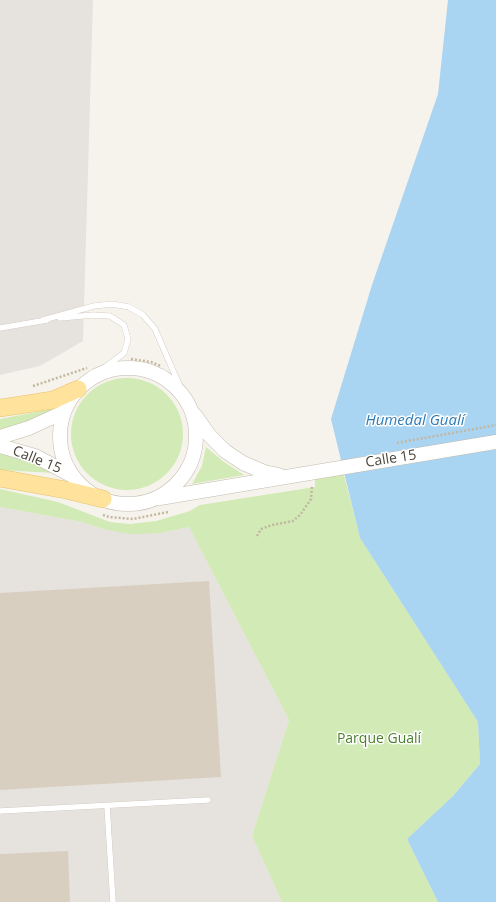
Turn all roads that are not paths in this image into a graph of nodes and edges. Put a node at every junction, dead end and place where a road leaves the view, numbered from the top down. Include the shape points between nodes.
1 (43, 320) junction
2 (0, 328) edge
3 (92, 377) junction
4 (78, 389) junction
5 (185, 398) junction
6 (0, 408) edge
7 (64, 412) junction
8 (0, 437) edge
9 (496, 442) edge
10 (0, 446) edge
11 (73, 476) junction
12 (289, 476) junction
13 (0, 478) edge
14 (103, 499) junction
15 (154, 499) junction
16 (208, 800) dead end
17 (107, 806) junction
18 (0, 811) edge
19 (113, 902) edge

1 - 2 lane
1 - 3 lane via 94,315 110,316 124,325 128,339 124,353
1 - 5 lane via 94,306 112,304 129,307 143,315 155,329
3 - 4 street
3 - 5 street via 108,370 143,368 174,385
4 - 6 main road via 53,400
4 - 7 street
5 - 12 street, Calle 15 via 209,435 225,451 264,472
5 - 15 street via 192,411 195,426 193,456 178,482
7 - 8 street, Calle 15 via 29,428
7 - 11 street via 60,428 61,445 65,461
9 - 12 street, Calle 15
10 - 11 street, Calle 15 via 35,456
11 - 14 street via 86,490
12 - 15 street, Calle 15
13 - 14 main road
14 - 15 street via 126,504
16 - 17 lane
17 - 18 lane
17 - 19 lane

